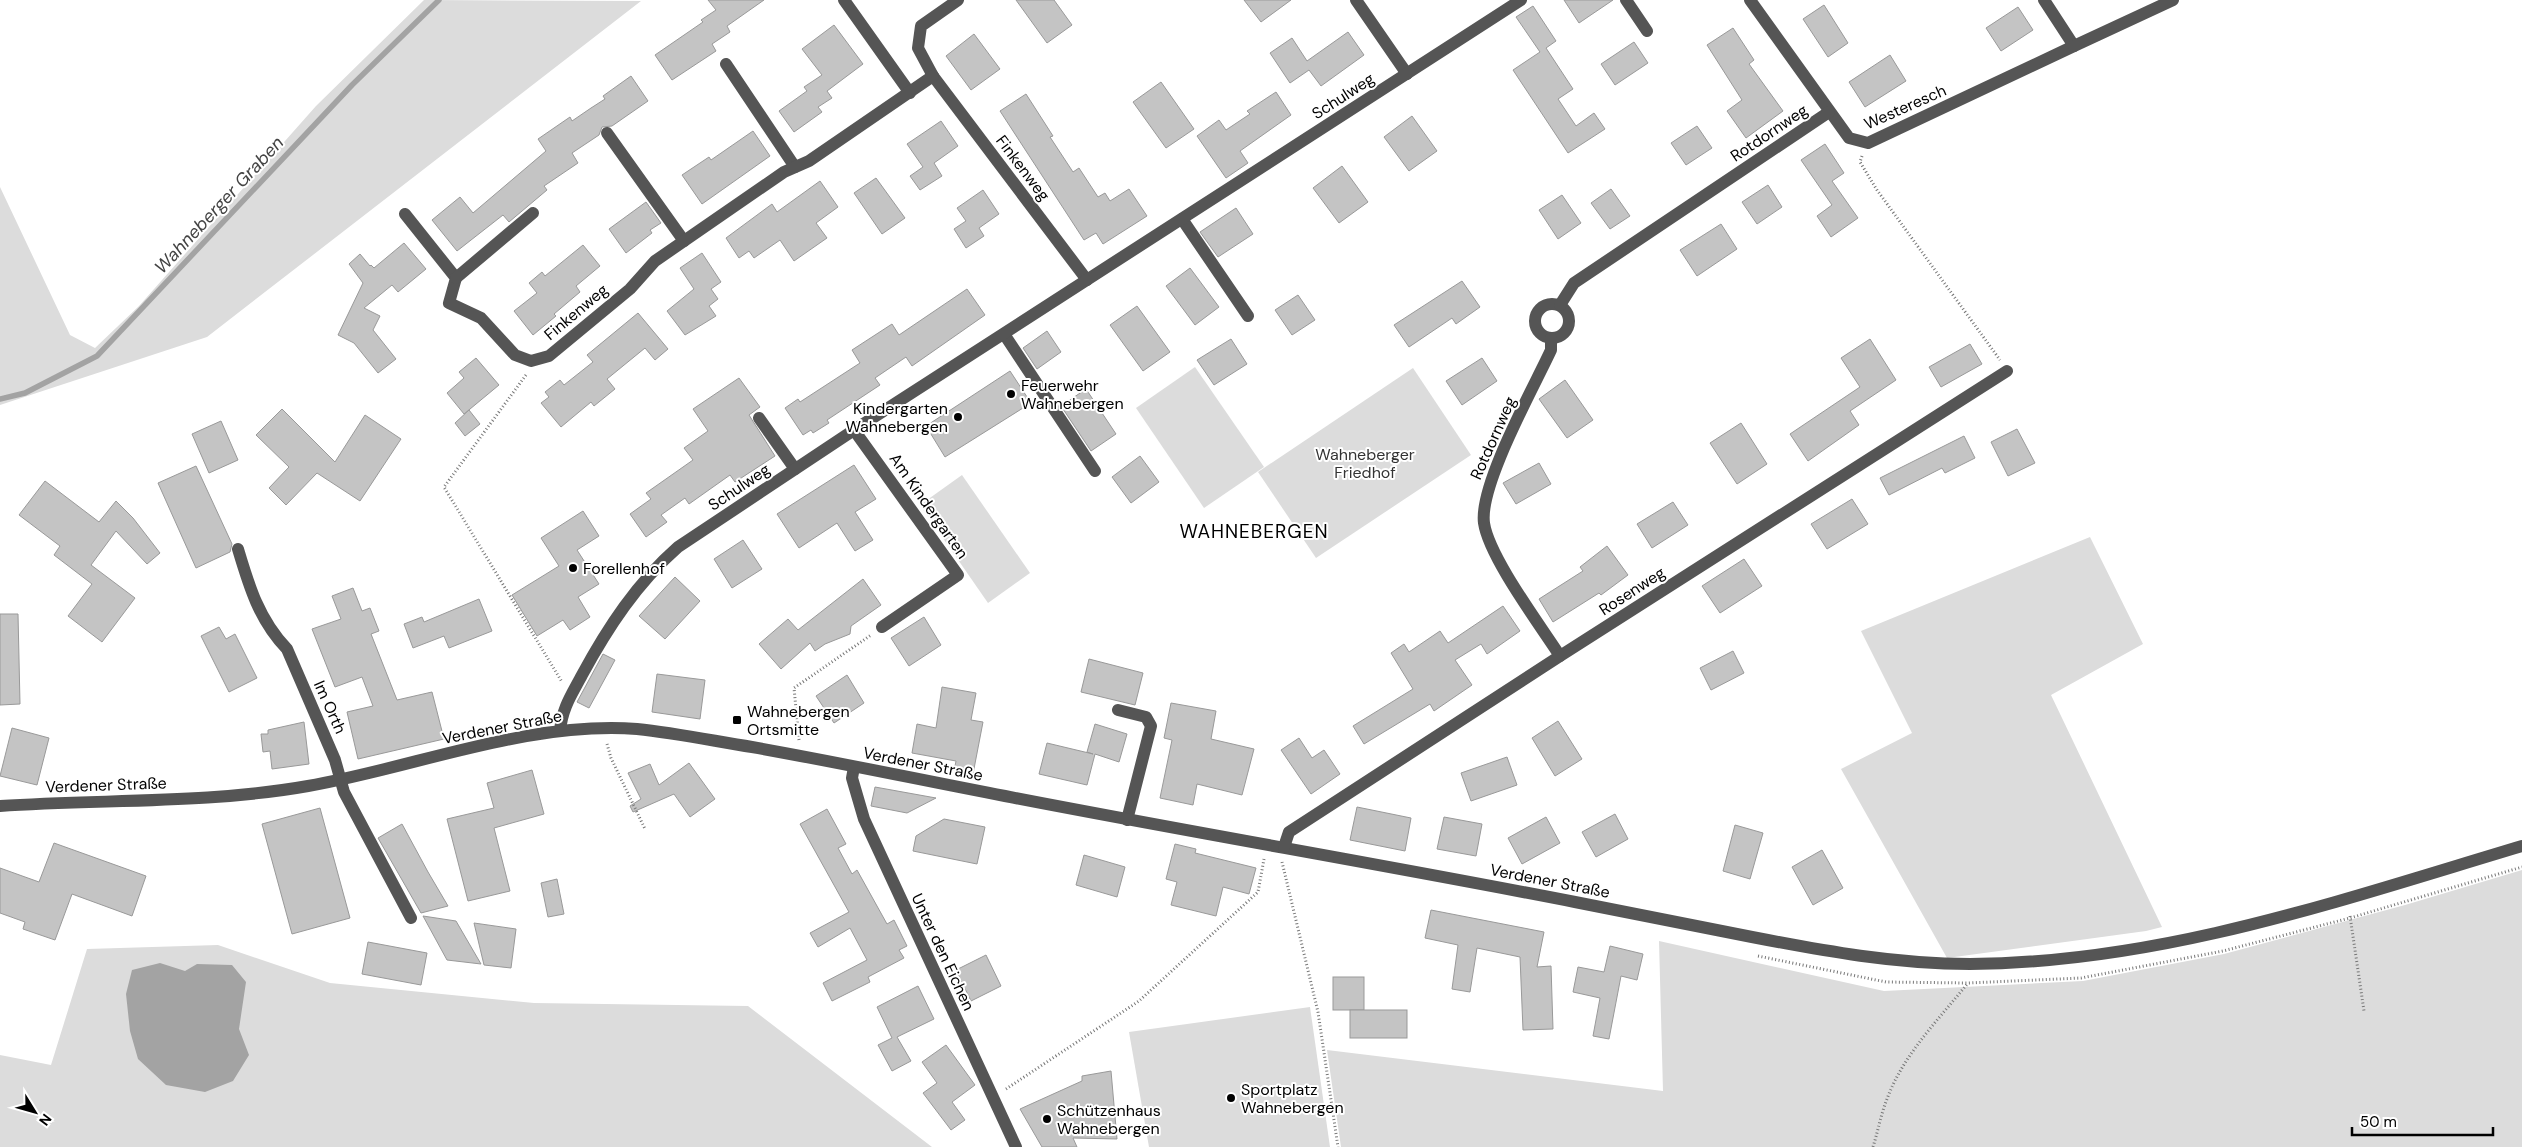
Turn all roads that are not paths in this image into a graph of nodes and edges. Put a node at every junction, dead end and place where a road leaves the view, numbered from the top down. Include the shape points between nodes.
1 (844, 0) edge
2 (958, 0) edge
3 (1356, 0) edge
4 (1521, 0) edge
5 (1626, 0) edge
6 (1750, 0) edge
7 (2044, 0) edge
8 (2173, 0) edge
9 (1647, 31) dead end
10 (2074, 46) junction
11 (726, 64) dead end
12 (1407, 74) junction
13 (933, 76) junction
14 (910, 93) junction
15 (1829, 112) junction
16 (607, 133) dead end
17 (795, 167) junction
18 (533, 213) dead end
19 (405, 214) dead end
20 (1182, 219) junction
21 (684, 241) junction
22 (456, 278) junction
23 (1087, 280) junction
24 (1560, 305) junction
25 (1248, 316) dead end
26 (1004, 334) junction
27 (1551, 338) junction
28 (2007, 371) road end
29 (759, 418) dead end
30 (854, 430) junction
31 (795, 469) junction
32 (1095, 470) dead end
33 (238, 549) dead end
34 (882, 628) road end
35 (1560, 656) junction
36 (1118, 710) dead end
37 (560, 730) junction
38 (854, 767) junction
39 (340, 780) junction
40 (0, 806) edge
41 (1127, 820) junction
42 (2522, 846) edge
43 (1284, 847) junction
44 (411, 918) dead end
45 (1016, 1147) edge

1 - 14 street
2 - 13 street, Finkenweg via 921,26 918,48
3 - 12 street
4 - 12 street, Schulweg
5 - 9 street
6 - 15 street, Westeresch
7 - 10 street
8 - 10 street, Westeresch
10 - 15 street, Westeresch via 1868,143 1849,138
11 - 17 street
12 - 20 street, Schulweg
13 - 14 street, Finkenweg
13 - 23 street, Finkenweg
14 - 17 street, Finkenweg via 809,161
15 - 24 street, Rotdornweg via 1574,283
16 - 21 street
17 - 21 street, Finkenweg
18 - 22 street
19 - 22 street
20 - 23 street, Schulweg
20 - 25 street
21 - 22 street, Finkenweg via 655,261 630,289 549,356 532,361 516,356 481,318 449,303
23 - 26 street, Schulweg
24 - 27 street via 1568,315 1568,328 1564,334
24 - 27 street via 1547,304 1536,313 1535,326 1539,333
26 - 30 street, Schulweg
26 - 32 street
27 - 35 street, Rotdornweg via 1551,350 1487,490 1484,515 1487,532 1499,560
28 - 35 street, Rosenweg
29 - 31 street
30 - 31 street, Schulweg
30 - 34 street, Am Kindergarten via 958,576
31 - 37 street, Schulweg via 678,547 654,568 602,638 562,712
33 - 39 street, Im Orth via 258,608 273,635 287,649 335,760
35 - 43 street, Rosenweg via 1289,832
36 - 41 street via 1146,716 1151,726
37 - 38 street, Verdener Straße via 634,729
37 - 39 street, Verdener Straße
38 - 41 street, Verdener Straße
38 - 45 street, Unter den Eichen via 852,778 864,819
39 - 40 street, Verdener Straße via 248,794
39 - 44 street, Im Orth
41 - 43 street, Verdener Straße
42 - 43 street, Verdener Straße via 2248,927 2154,947 2053,960 1968,964 1906,961 1822,950

